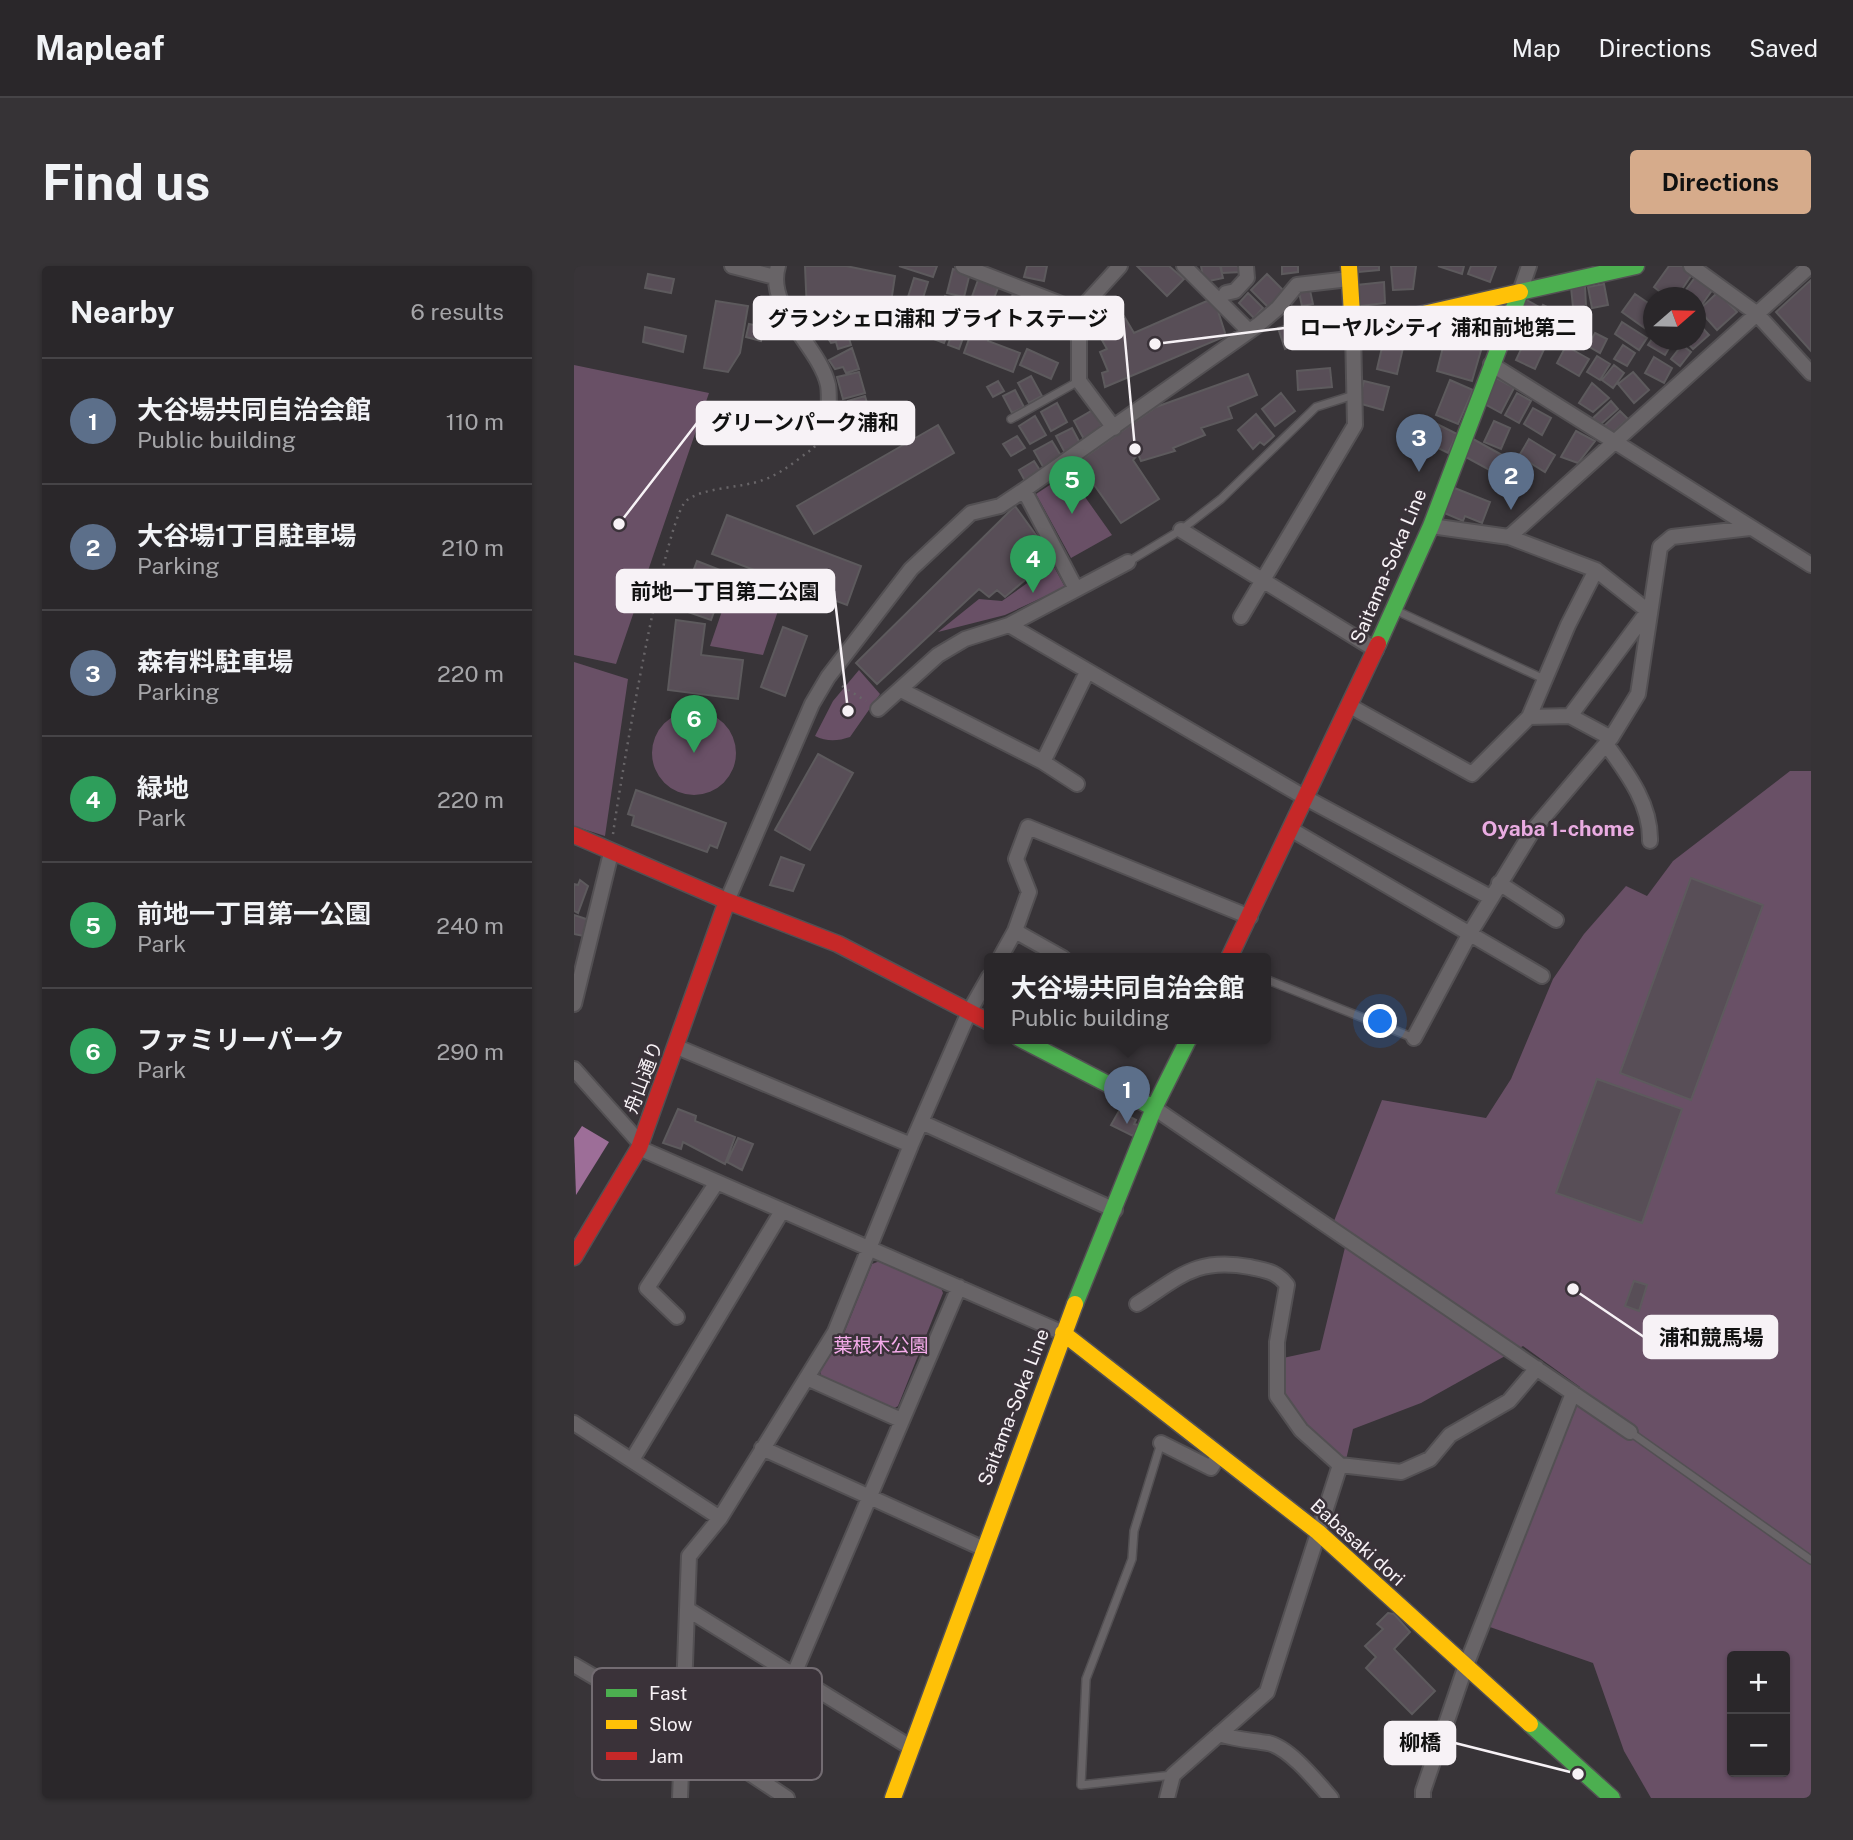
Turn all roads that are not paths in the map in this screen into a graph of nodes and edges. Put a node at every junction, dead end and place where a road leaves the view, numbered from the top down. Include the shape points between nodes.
1 (732, 266) edge
2 (962, 266) edge
3 (1120, 266) edge
4 (1184, 266) edge
5 (1246, 266) edge
6 (1529, 266) edge
7 (1636, 266) edge
8 (1691, 266) edge
9 (1810, 266) edge
10 (777, 271) edge
11 (1349, 273) edge
12 (1520, 292) junction
13 (1226, 293) dead end
14 (1079, 311) junction
15 (1756, 313) junction
16 (1353, 330) junction
17 (1249, 331) junction
18 (1490, 364) junction
19 (1811, 373) edge
20 (1079, 381) junction
21 (1354, 395) junction
22 (1011, 419) dead end
23 (828, 424) road end
24 (1114, 428) junction
25 (1617, 442) junction
26 (1024, 490) junction
27 (1430, 526) junction
28 (1750, 528) junction
29 (1181, 530) junction
30 (1509, 537) junction
31 (1128, 562) joint
32 (1811, 565) edge
33 (1596, 570) junction
34 (1264, 581) junction
35 (1076, 589) junction
36 (1392, 608) junction
37 (1648, 611) junction
38 (1241, 617) dead end
39 (1009, 625) junction
40 (1376, 650) junction
41 (1087, 672) junction
42 (1544, 679) junction
43 (901, 690) junction
44 (1350, 706) junction
45 (878, 709) road end
46 (1570, 716) junction
47 (1529, 717) junction
48 (1608, 741) junction
49 (1043, 762) junction
50 (1077, 784) dead end
51 (1306, 798) junction
52 (1292, 830) junction
53 (574, 835) edge
54 (1650, 841) dead end
55 (611, 853) junction
56 (1499, 883) junction
57 (1490, 897) junction
58 (727, 901) junction
59 (1250, 917) junction
60 (1556, 920) dead end
61 (1015, 930) junction
62 (1469, 933) junction
63 (1003, 953) edge
64 (1054, 953) edge
65 (1231, 953) edge
66 (1542, 975) dead end
67 (1271, 981) edge
68 (984, 986) edge
69 (574, 1004) edge
70 (969, 1012) junction
71 (984, 1020) edge
72 (1414, 1038) joint
73 (1031, 1044) edge
74 (1186, 1044) edge
75 (677, 1047) junction
76 (574, 1069) edge
77 (1154, 1108) junction
78 (922, 1122) junction
79 (639, 1145) junction
80 (911, 1145) junction
81 (716, 1182) junction
82 (1115, 1210) junction
83 (782, 1211) junction
84 (870, 1249) junction
85 (574, 1257) edge
86 (959, 1287) junction
87 (1137, 1304) dead end
88 (677, 1317) dead end
89 (1063, 1334) junction
90 (1536, 1368) junction
91 (807, 1378) junction
92 (1573, 1393) junction
93 (901, 1420) junction
94 (574, 1423) edge
95 (1630, 1432) joint
96 (1161, 1443) joint
97 (762, 1448) junction
98 (1219, 1455) junction
99 (632, 1461) junction
100 (1340, 1465) junction
101 (869, 1494) junction
102 (720, 1518) junction
103 (1318, 1532) junction
104 (982, 1548) junction
105 (1811, 1560) edge
106 (687, 1609) junction
107 (574, 1665) edge
108 (685, 1668) edge
109 (784, 1668) edge
110 (796, 1668) edge
111 (1465, 1668) junction
112 (592, 1676) edge
113 (822, 1692) edge
114 (1219, 1734) junction
115 (910, 1747) junction
116 (1173, 1774) junction
117 (681, 1780) edge
118 (758, 1780) edge
119 (783, 1797) edge
120 (680, 1798) edge
121 (893, 1798) edge
122 (1167, 1798) edge
123 (1331, 1798) edge
124 (1423, 1798) edge
125 (1612, 1798) edge

1 - 10 street
2 - 14 street
3 - 14 street
4 - 17 street
5 - 13 street via 1247,278 1235,291
6 - 12 street
7 - 12 street
8 - 15 street
9 - 15 street
10 - 23 street via 789,318 828,384
11 - 16 street
11 - 17 street via 1297,285
12 - 16 street
12 - 18 street, Saitama-Soka Line
14 - 20 street
15 - 19 street
15 - 25 street
16 - 21 street
17 - 24 street
18 - 25 street
18 - 27 street, Saitama-Soka Line
20 - 22 lane
20 - 24 street
21 - 29 lane via 1315,407 1221,499
21 - 34 street via 1355,425
24 - 26 street
25 - 28 street
25 - 30 street
26 - 35 street
26 - 58 street via 1000,506 971,513 911,569 828,677
27 - 30 street
27 - 36 street, Saitama-Soka Line
28 - 32 street
28 - 37 street via 1672,537 1660,547
29 - 31 lane
29 - 34 street
30 - 33 street
31 - 35 street
33 - 37 street
33 - 42 street
34 - 38 street
34 - 40 street
35 - 39 street
36 - 40 street, Saitama-Soka Line
36 - 42 lane
37 - 46 street
37 - 48 street via 1638,694
39 - 41 street
39 - 43 street via 965,639 938,655
40 - 44 street, Saitama-Soka Line
41 - 49 street
41 - 51 street
42 - 47 street
43 - 45 street
43 - 49 street
44 - 47 street via 1472,774
44 - 51 street, Saitama-Soka Line
46 - 47 street
46 - 48 street
48 - 54 street via 1647,813
48 - 56 street via 1533,830
49 - 50 street
51 - 52 street, Saitama-Soka Line
51 - 57 street
52 - 59 street, Saitama-Soka Line
52 - 62 street
53 - 55 street
55 - 58 street
55 - 69 street
56 - 57 street
56 - 60 street
57 - 62 street
58 - 70 street via 838,944
58 - 75 street, 舟山通り
59 - 61 street via 1028,827 1016,859 1030,892
59 - 65 street, Saitama-Soka Line
61 - 63 street
61 - 64 street
62 - 66 street
62 - 72 street
67 - 72 lane
68 - 70 street
70 - 71 street
70 - 78 street
73 - 77 street
74 - 77 street, Saitama-Soka Line
75 - 79 street, 舟山通り
75 - 80 street
76 - 79 street
77 - 82 street, Saitama-Soka Line
77 - 90 street
78 - 80 street
78 - 82 street
79 - 81 street
79 - 85 street, 舟山通り
80 - 84 street
81 - 83 street
81 - 88 street via 647,1288
82 - 89 street, Saitama-Soka Line
83 - 84 street
83 - 99 street
84 - 86 street
84 - 91 street via 835,1332
86 - 89 street
86 - 93 street
87 - 100 street via 1197,1267 1222,1262 1277,1273 1287,1284 1277,1342 1277,1396 1301,1430
89 - 98 street, Babasaki dori
89 - 104 street, Saitama-Soka Line
90 - 92 street
90 - 100 street via 1509,1401 1450,1435 1430,1459 1401,1472
91 - 93 street
91 - 97 street
92 - 95 street
92 - 111 street
93 - 101 street
94 - 99 street
95 - 105 lane
96 - 98 street via 1211,1468
96 - 116 lane via 1134,1531 1132,1559 1086,1679 1081,1785
97 - 101 street
97 - 102 street
98 - 103 street, Babasaki dori
99 - 102 street
100 - 103 street
101 - 104 street
101 - 110 street
102 - 106 street via 689,1556
103 - 111 street, Babasaki dori
103 - 114 street via 1267,1692
104 - 115 street, Saitama-Soka Line
106 - 108 street
106 - 109 street
107 - 112 street
111 - 124 street
111 - 125 street, Babasaki dori
113 - 115 street
114 - 116 street
114 - 123 street via 1282,1749
115 - 121 street, Saitama-Soka Line
116 - 122 street
117 - 120 street
118 - 119 street

